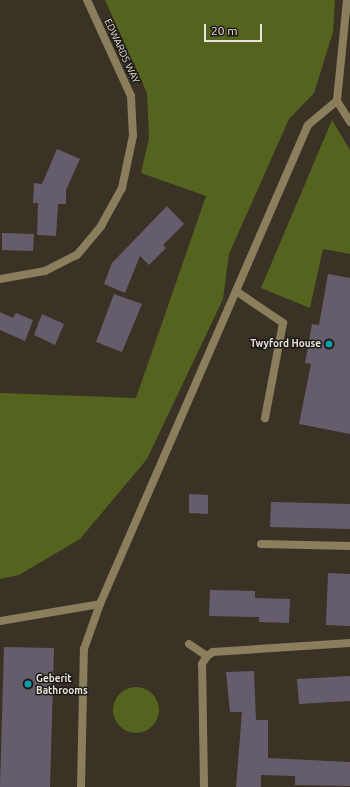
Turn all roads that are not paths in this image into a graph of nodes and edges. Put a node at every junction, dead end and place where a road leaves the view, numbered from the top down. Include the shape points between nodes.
1 (87, 0) edge
2 (347, 0) edge
3 (337, 101) junction
4 (350, 122) edge
5 (0, 279) edge
6 (236, 291) junction
7 (265, 418) dead end
8 (261, 544) dead end
9 (350, 546) edge
10 (100, 604) junction
11 (0, 621) edge
12 (350, 643) edge
13 (189, 644) dead end
14 (207, 656) junction
15 (80, 787) edge
16 (204, 787) edge

1 - 5 street, EDWARDS WAY via 131,96 133,136 122,188 101,226 77,255 45,271
2 - 3 street
3 - 4 street
3 - 6 street via 308,125
6 - 7 street via 283,323
6 - 10 street
8 - 9 street
10 - 11 street
10 - 15 street via 84,649
12 - 14 street via 213,652
13 - 14 street
14 - 16 street via 202,664

